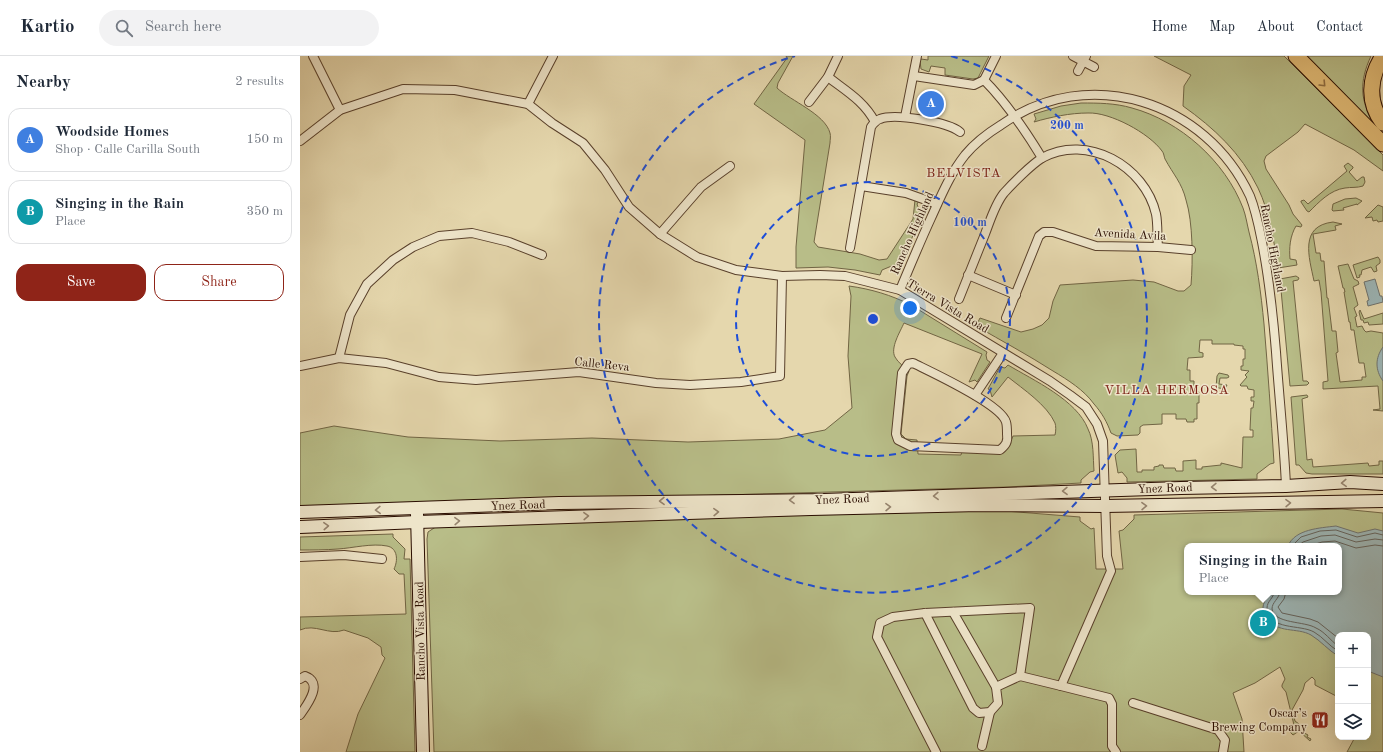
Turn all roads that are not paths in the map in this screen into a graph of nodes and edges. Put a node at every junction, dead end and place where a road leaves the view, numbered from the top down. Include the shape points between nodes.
1 (313, 56) edge
2 (553, 56) edge
3 (838, 56) edge
4 (917, 56) edge
5 (996, 56) edge
6 (1073, 56) edge
7 (1296, 56) edge
8 (1383, 56) edge
9 (1084, 59) edge
10 (1094, 67) dead end
11 (1078, 71) dead end
12 (914, 76) junction
13 (828, 77) junction
14 (984, 80) junction
15 (809, 102) dead end
16 (528, 104) junction
17 (340, 110) junction
18 (1014, 115) junction
19 (906, 117) junction
20 (875, 122) junction
21 (1383, 123) edge
22 (960, 132) dead end
23 (300, 141) edge
24 (1383, 144) edge
25 (1042, 158) junction
26 (730, 166) dead end
27 (861, 186) junction
28 (937, 204) junction
29 (660, 234) junction
30 (1158, 247) junction
31 (850, 248) dead end
32 (1191, 250) dead end
33 (542, 255) dead end
34 (968, 275) junction
35 (782, 276) junction
36 (900, 290) junction
37 (1016, 295) junction
38 (959, 299) dead end
39 (1006, 318) dead end
40 (1003, 353) junction
41 (339, 358) junction
42 (300, 366) edge
43 (975, 395) junction
44 (1383, 484) edge
45 (1286, 486) junction
46 (1104, 491) junction
47 (1383, 502) edge
48 (1206, 505) junction
49 (1105, 506) junction
50 (417, 509) junction
51 (300, 512) edge
52 (418, 522) junction
53 (300, 527) edge
54 (300, 557) edge
55 (382, 559) dead end
56 (953, 612) junction
57 (925, 613) junction
58 (1020, 676) junction
59 (300, 679) edge
60 (1061, 686) junction
61 (996, 687) junction
62 (1133, 703) dead end
63 (990, 712) junction
64 (300, 715) edge
65 (982, 746) dead end
66 (423, 752) edge
67 (936, 752) edge
68 (1116, 752) edge
69 (1223, 752) edge

1 - 17 street
2 - 16 street
3 - 13 street
4 - 12 street
5 - 14 street
6 - 9 street
7 -> 24 highway
8 - 21 highway via 1373,78 1371,90 1377,114
9 - 10 street
9 - 11 street
12 - 14 street via 974,85
12 - 19 street
13 - 15 street
13 - 20 street via 862,102
14 - 18 street
16 - 17 street, Tierra Vista Road via 455,90 403,89
16 - 29 street, Tierra Vista Road via 583,143 605,170 629,207
17 - 23 street, Tierra Vista Road
18 - 25 street
18 - 28 street, Rancho Highland via 965,155 948,180
18 - 45 street, Rancho Highland via 1065,97 1088,94 1131,98 1159,107 1186,122 1214,145 1237,172 1257,218 1268,274 1284,438
19 - 20 street via 880,118
19 - 22 street via 951,126
20 - 27 street via 871,127
25 - 30 street via 1073,150 1091,150 1110,157 1126,167 1149,196 1156,214
25 - 34 street via 1003,194
26 - 29 street via 701,187
27 - 28 street via 906,193
27 - 31 street
28 - 36 street, Rancho Highland
29 - 35 street, Tierra Vista Road via 697,257 736,270
30 - 32 street, Avenida Avila
30 - 37 street, Avenida Avila via 1096,246 1054,232 1044,232 1039,236
33 - 41 street via 509,242 472,233 439,236 413,247 392,260 367,284 350,315
34 - 37 street
34 - 38 street
35 - 36 street, Tierra Vista Road via 845,276
35 - 41 street, Calle Reva via 780,376 741,382 690,385 579,372 476,380 439,377 386,363
36 - 40 street, Tierra Vista Road
37 - 39 street, Avenida Avila
40 - 43 street
40 - 46 street, Tierra Vista Road via 1050,381 1086,407 1097,424 1103,441
41 - 42 street, Calle Reva
43 - 43 street via 913,363 908,364 902,373 896,434 898,440 910,446 1000,450 1007,442 1006,421
44 -> 45 main road, Ynez Road via 1350,482
45 -> 46 main road, Ynez Road
45 - 48 main road via 1284,493 1273,496 1220,498
46 - 49 street, Tierra Vista Road
46 -> 50 main road, Ynez Road via 823,500 559,503
48 -> 47 main road, Ynez Road
49 -> 48 main road, Ynez Road
52 -> 49 main road, Ynez Road via 979,505
49 - 60 street, Tierra Vista Road via 1107,556 1111,571
50 -> 51 main road, Ynez Road
50 - 52 main road, Rancho Vista Road
53 -> 52 main road, Ynez Road
52 - 66 main road, Rancho Vista Road
54 - 55 street via 344,555
56 - 57 street
56 - 58 street via 1030,608
56 - 61 street
57 - 63 street via 973,708 979,712
57 - 67 street via 892,616 880,623 877,637
58 - 60 street
58 - 61 street
59 - 64 street via 305,676 312,681 314,687
60 - 68 street via 1109,698 1112,704 1112,746
61 - 63 street via 998,703
62 - 69 street via 1218,730 1225,740
63 - 65 street

